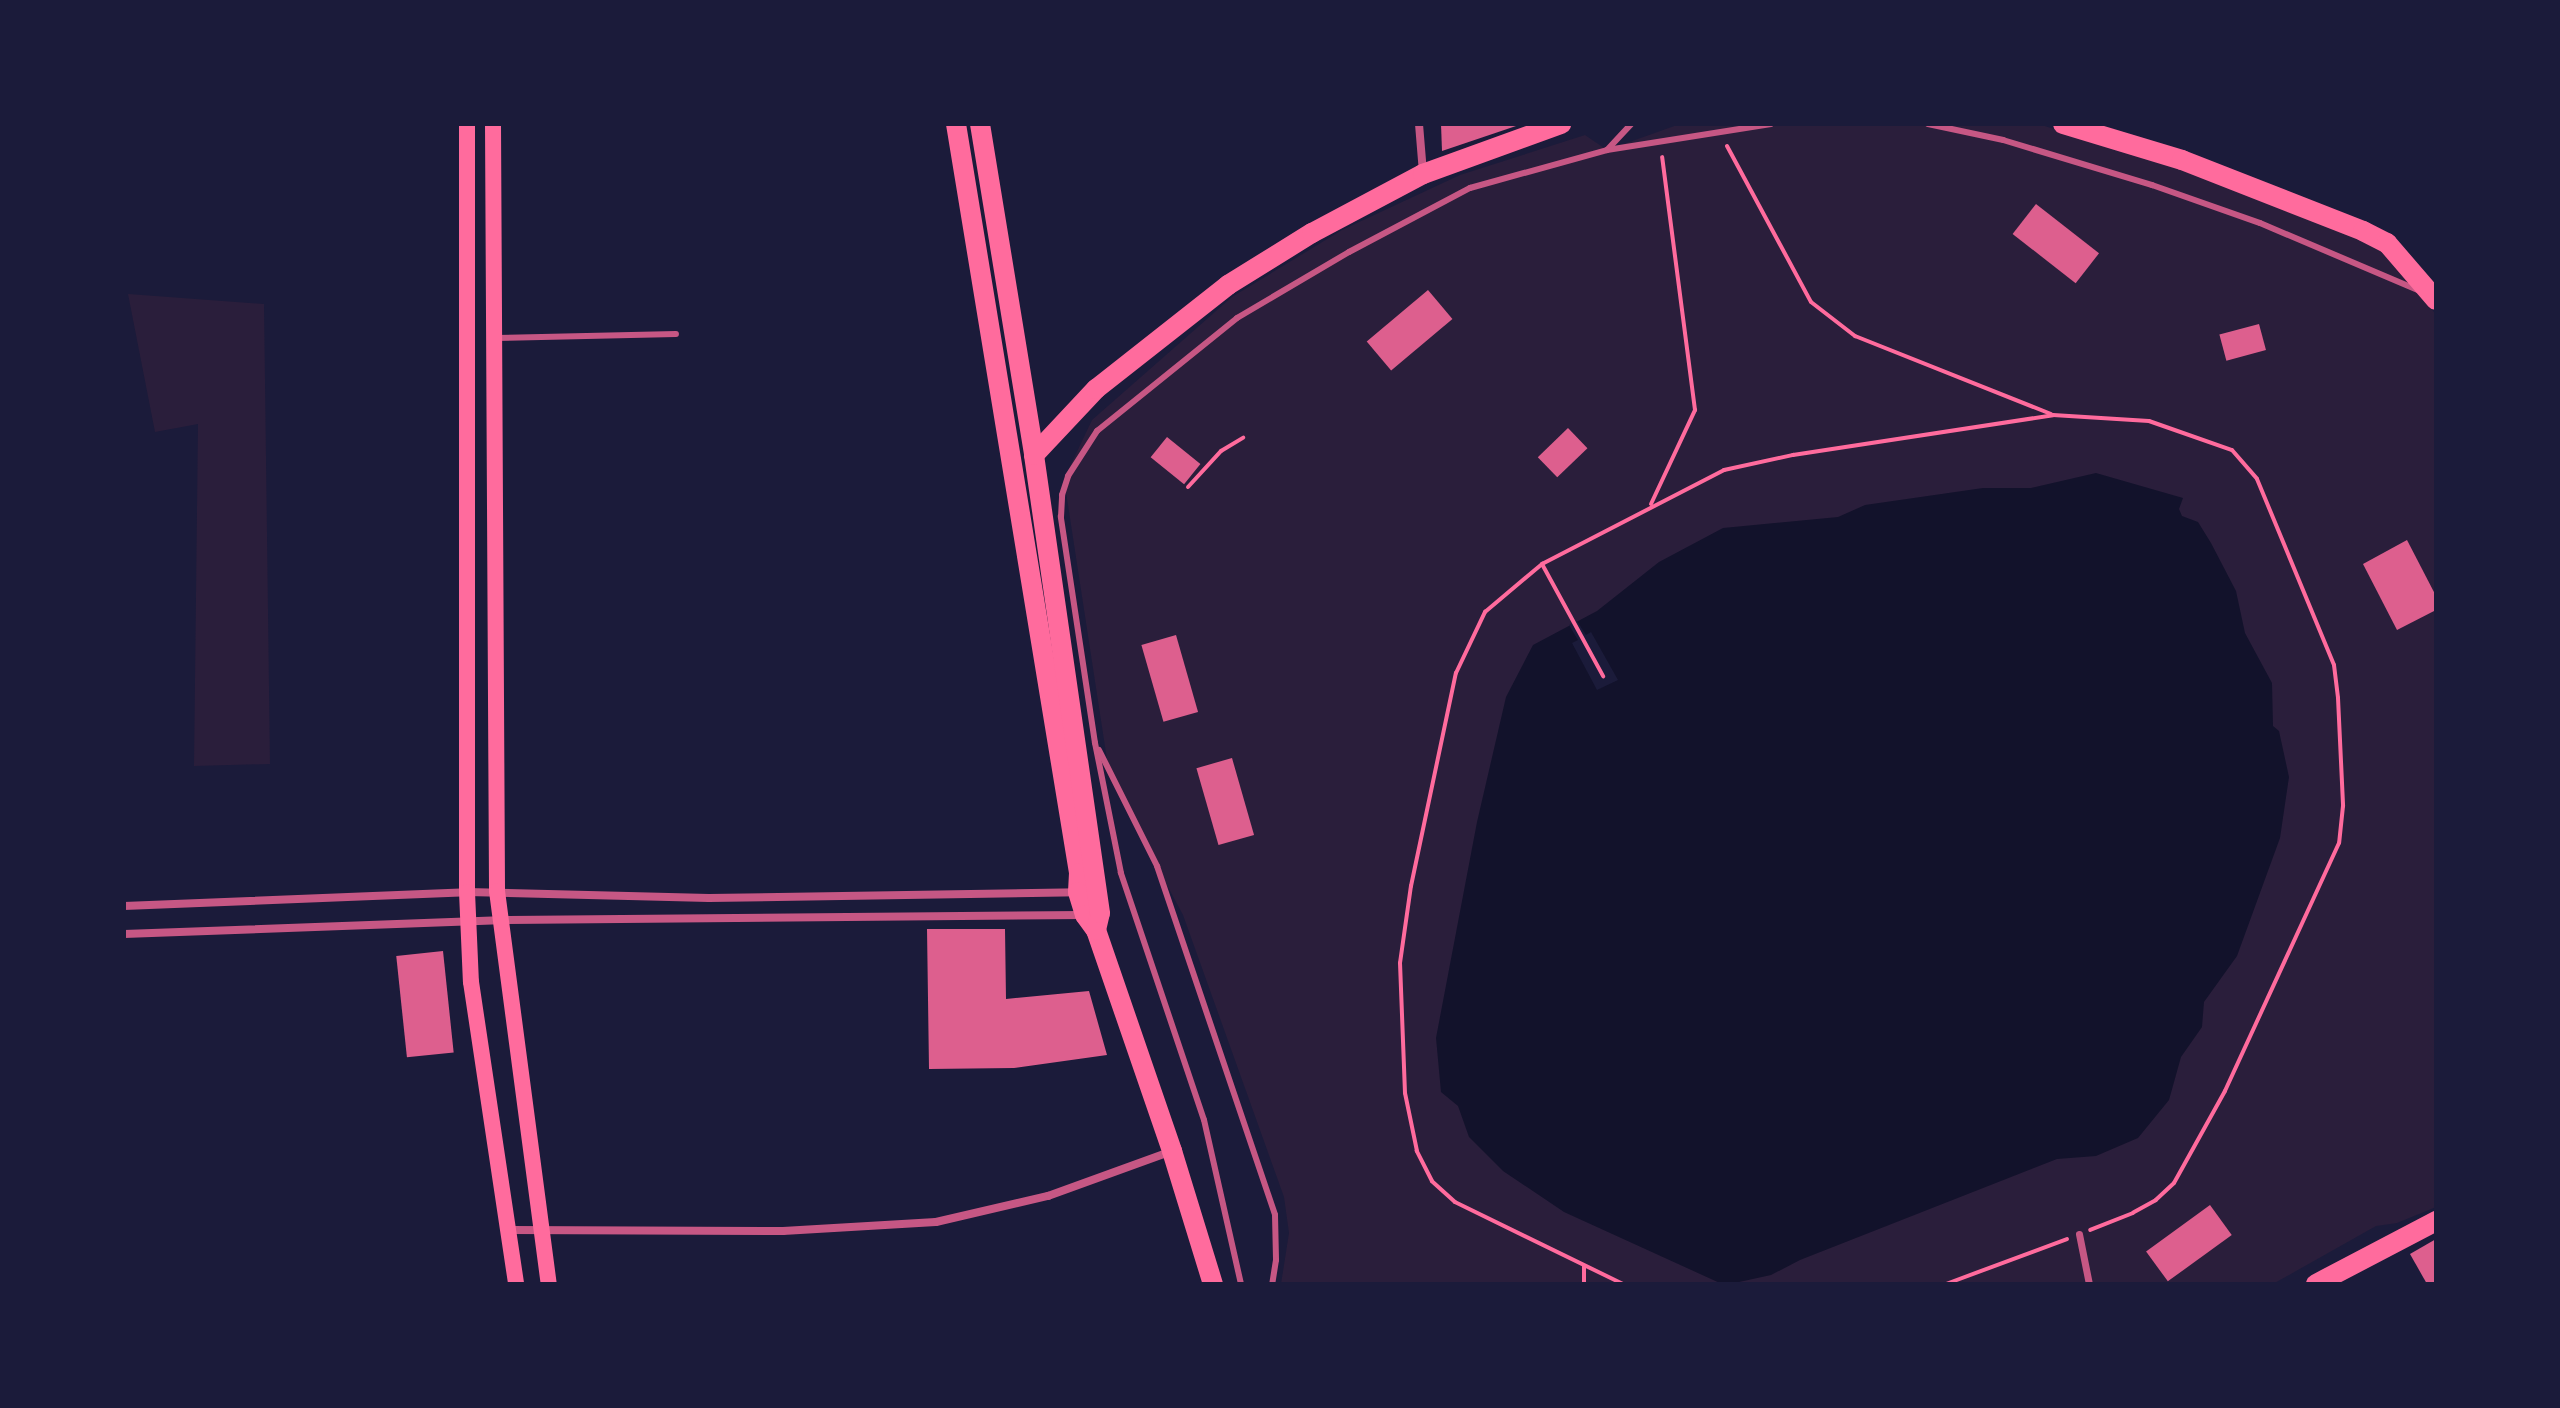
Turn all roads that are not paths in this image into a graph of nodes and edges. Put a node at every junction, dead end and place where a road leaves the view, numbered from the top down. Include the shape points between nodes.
1 (467, 124) edge
2 (493, 124) edge
3 (956, 124) edge
4 (980, 124) edge
5 (1419, 124) edge
6 (1561, 124) edge
7 (1631, 124) edge
8 (1771, 124) edge
9 (1928, 124) edge
10 (2063, 124) edge
11 (1607, 150) junction
12 (1423, 174) junction
13 (2434, 299) edge
14 (676, 334) dead end
15 (495, 338) junction
16 (1034, 455) junction
17 (1042, 512) junction
18 (1018, 514) junction
19 (1095, 743) junction
20 (497, 891) junction
21 (467, 892) junction
22 (1087, 892) junction
23 (932, 894) junction
24 (709, 898) junction
25 (124, 906) edge
26 (932, 916) junction
27 (708, 917) junction
28 (1094, 919) junction
29 (499, 920) junction
30 (469, 921) junction
31 (124, 934) edge
32 (1172, 1151) junction
33 (2436, 1221) edge
34 (510, 1230) junction
35 (542, 1230) junction
36 (2079, 1234) road end
37 (516, 1284) edge
38 (549, 1284) edge
39 (1213, 1284) edge
40 (1241, 1284) edge
41 (1272, 1284) edge
42 (2089, 1284) edge
43 (2316, 1284) edge

1 - 21 main road
2 - 15 main road
3 - 18 main road
4 - 16 main road
5 - 12 street
6 - 12 main road
7 - 11 lane
8 - 11 lane
9 - 13 lane via 2003,140 2152,185 2375,269
10 - 13 main road via 2182,160 2363,231 2387,243
11 - 19 lane via 1470,188 1349,252 1237,318 1097,431 1068,476 1061,517
12 - 16 main road via 1228,285 1096,389
14 - 15 lane
15 - 20 main road
16 - 17 main road
17 - 18 main road
17 - 22 main road
18 - 22 main road via 1079,873
19 - 40 lane via 1121,873 1204,1120
19 - 41 lane via 1157,866 1270,1201 1276,1223
20 - 21 street
20 - 24 street
20 - 29 main road
21 - 25 street
21 - 30 main road
22 - 23 street
22 - 28 main road
23 - 24 street
23 - 26 street
24 - 27 street
26 - 27 street
26 - 28 street
27 - 29 street
28 - 32 main road
29 - 30 street
29 - 35 main road
30 - 31 street
30 - 34 main road via 471,982
32 - 35 street via 1048,1196 936,1222 783,1231
32 - 39 main road
33 - 43 main road
34 - 35 street
34 - 37 main road
35 - 38 main road
36 - 42 street

